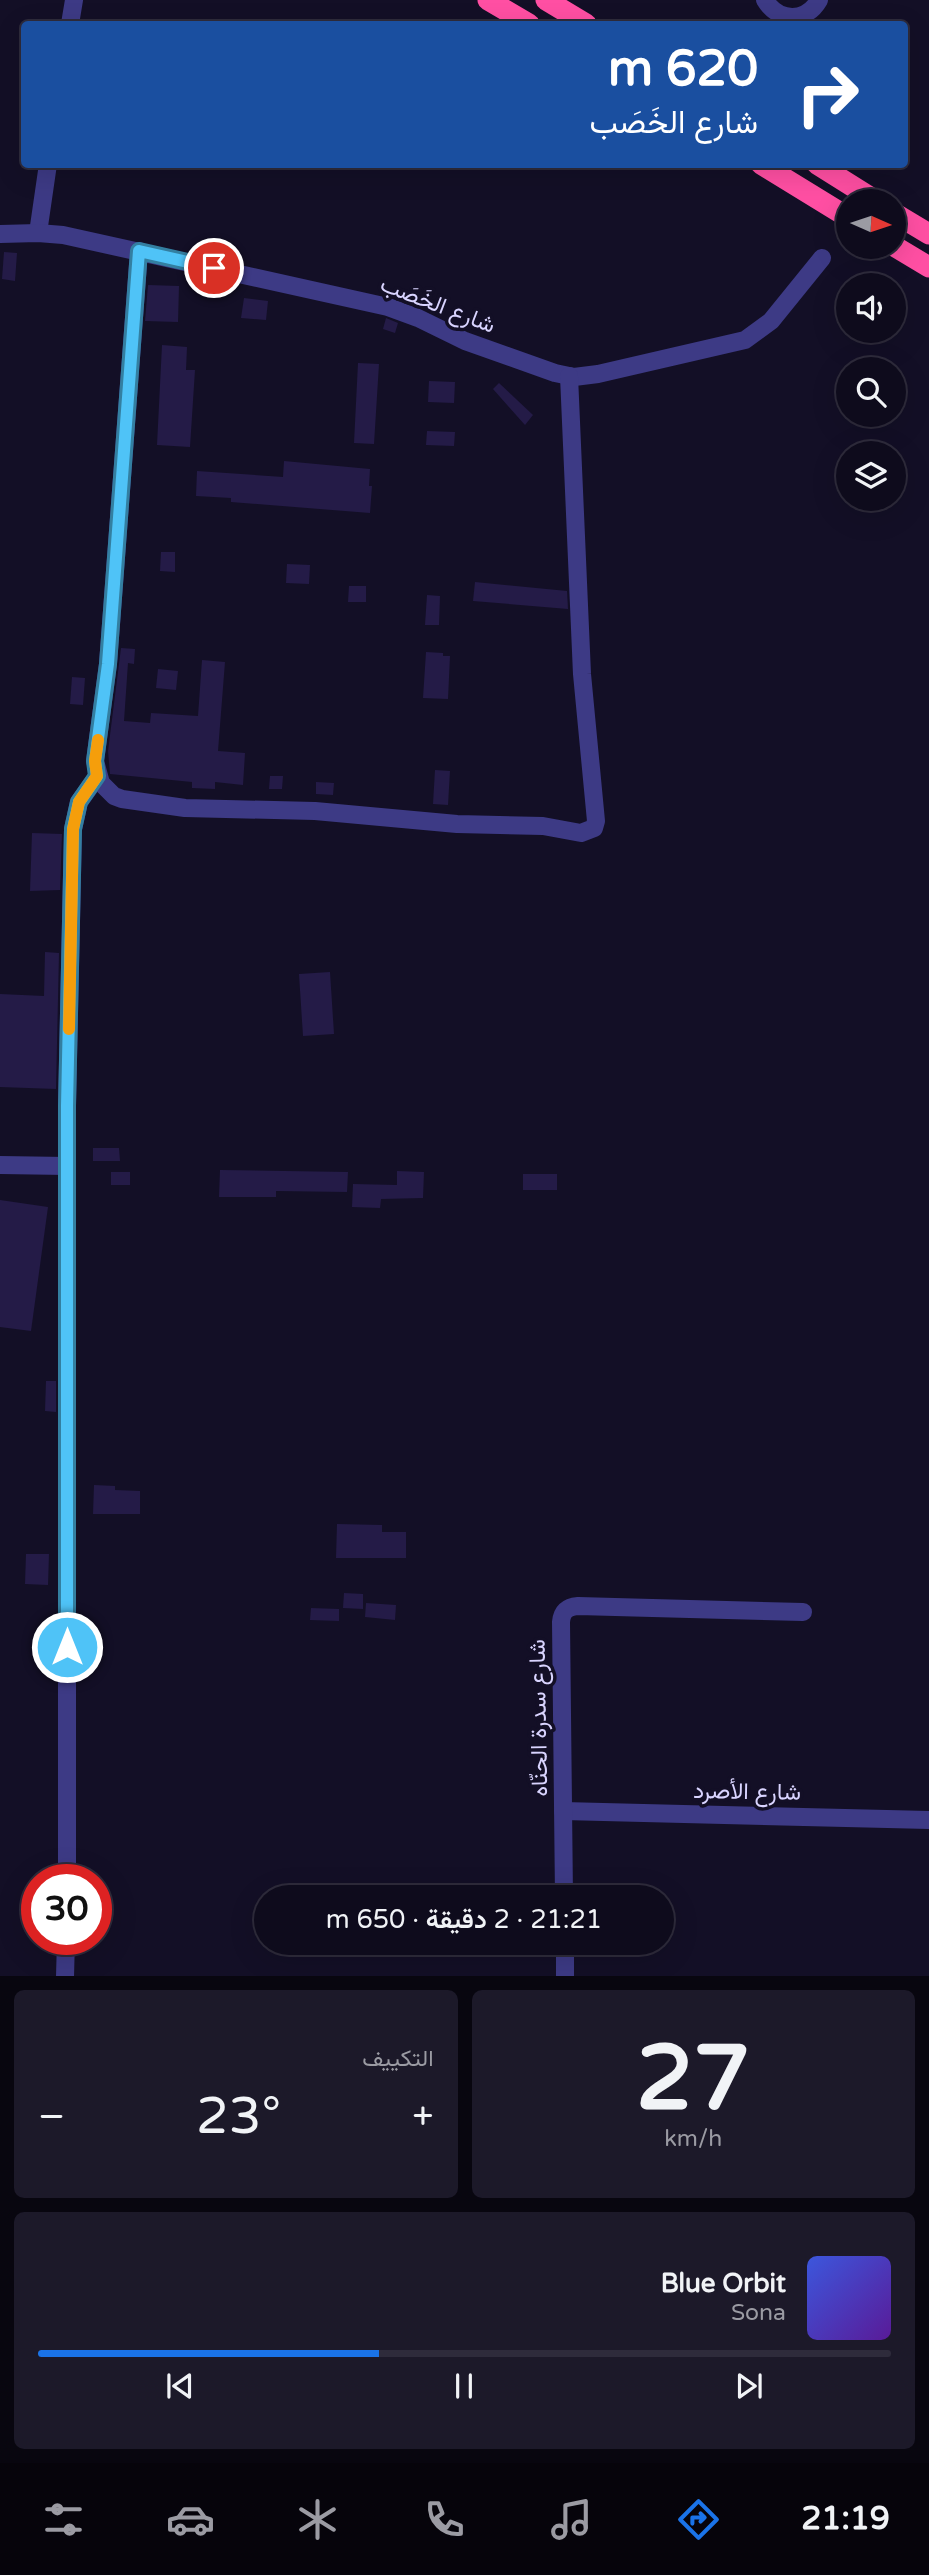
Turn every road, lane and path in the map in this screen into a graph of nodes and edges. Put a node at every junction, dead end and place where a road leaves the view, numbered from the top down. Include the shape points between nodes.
1 (74, 0) edge
2 (488, 0) edge
3 (546, 0) edge
4 (765, 0) edge
5 (819, 0) edge
6 (797, 20) edge
7 (70, 21) edge
8 (524, 21) edge
9 (581, 21) edge
10 (769, 21) edge
11 (47, 168) edge
12 (768, 168) edge
13 (823, 168) edge
14 (857, 189) edge
15 (836, 210) edge
16 (906, 220) edge
17 (38, 233) junction
18 (0, 234) edge
19 (929, 234) edge
20 (139, 251) junction
21 (906, 253) edge
22 (822, 258) dead end
23 (929, 267) edge
24 (569, 376) junction
25 (97, 776) junction
26 (0, 1165) edge
27 (67, 1166) junction
28 (803, 1612) dead end
29 (564, 1811) junction
30 (929, 1820) edge
31 (67, 1864) edge
32 (564, 1885) edge
33 (66, 1955) edge
34 (565, 1955) edge
35 (65, 1976) edge
36 (565, 1976) edge

1 - 7 street
2 - 8 highway
3 - 9 highway
4 - 6 street via 781,15
4 - 10 street
5 - 6 street
11 - 17 street
12 - 15 highway
13 - 14 highway
16 - 19 highway
17 - 18 street, شارع الخَصَب
17 - 20 street, شارع الخَصَب
20 - 24 street, شارع الخَصَب via 403,312 465,341
20 - 25 street
21 - 23 highway
22 - 24 street, شارع الخَصَب via 771,321 745,340 598,374
24 - 25 street via 594,828 581,833 543,826 457,824 315,811 185,808 122,799 107,790
25 - 27 street via 79,802 73,829
26 - 27 street
27 - 31 street
28 - 29 street, شارع سدرة الحنّاه via 568,1608 561,1622
29 - 30 street, شارع الأصرد
29 - 32 street, شارع سدرة الحنّاه
33 - 35 street
34 - 36 street

